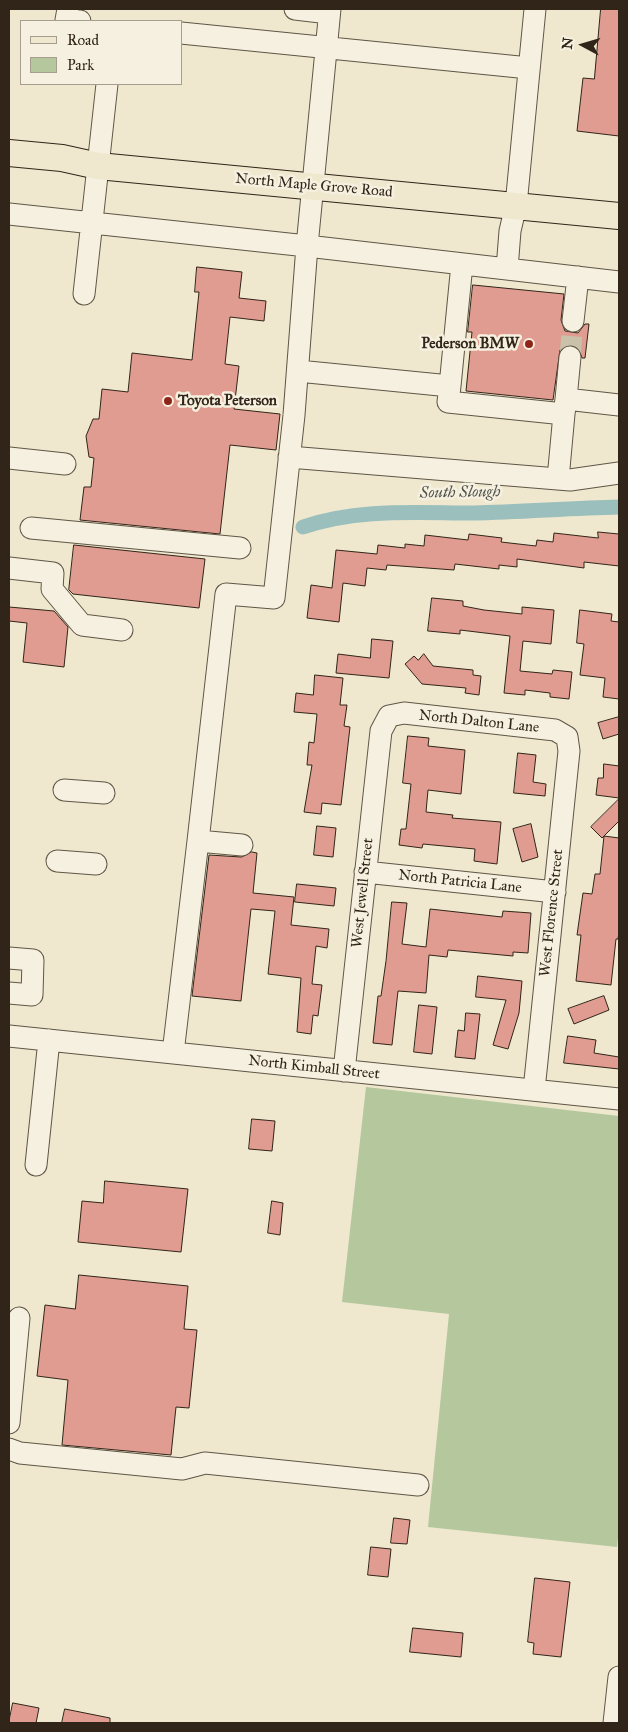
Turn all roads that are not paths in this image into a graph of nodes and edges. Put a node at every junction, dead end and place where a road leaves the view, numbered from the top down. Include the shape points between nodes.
1 (295, 9) edge
2 (535, 9) edge
3 (330, 11) edge
4 (182, 32) edge
5 (326, 48) junction
6 (529, 68) junction
7 (107, 85) edge
8 (9, 152) edge
9 (98, 166) junction
10 (312, 185) junction
11 (516, 205) junction
12 (9, 214) edge
13 (619, 216) edge
14 (92, 222) junction
15 (307, 246) junction
16 (462, 264) junction
17 (507, 269) junction
18 (578, 277) junction
19 (619, 282) edge
20 (84, 294) dead end
21 (573, 321) tunnel mouth
22 (570, 357) tunnel mouth
23 (298, 371) junction
24 (450, 386) junction
25 (619, 404) edge
26 (565, 407) junction
27 (290, 457) junction
28 (9, 458) edge
29 (65, 464) dead end
30 (619, 473) edge
31 (558, 479) junction
32 (31, 528) dead end
33 (240, 548) dead end
34 (9, 568) edge
35 (122, 630) dead end
36 (389, 716) joint
37 (567, 737) joint
38 (64, 790) dead end
39 (104, 793) dead end
40 (198, 841) junction
41 (242, 845) dead end
42 (57, 861) dead end
43 (96, 864) dead end
44 (365, 872) junction
45 (555, 892) junction
46 (9, 958) edge
47 (9, 993) edge
48 (9, 1036) edge
49 (49, 1040) junction
50 (173, 1053) junction
51 (344, 1071) junction
52 (534, 1090) junction
53 (619, 1099) edge
54 (36, 1165) dead end
55 (19, 1318) dead end
56 (9, 1423) edge
57 (9, 1449) edge
58 (418, 1485) dead end
59 (619, 1677) edge
60 (614, 1723) edge

1 - 3 street
2 - 6 street
3 - 5 street
4 - 5 street
5 - 6 street
5 - 10 street
6 - 11 street
7 - 9 street
8 - 9 main road, North Maple Grove Road
9 - 10 main road, North Maple Grove Road
9 - 14 street
10 - 11 main road, North Maple Grove Road
10 - 15 street
11 - 13 main road, North Maple Grove Road
11 - 17 street
12 - 14 street
14 - 15 street
14 - 20 street
15 - 16 street
15 - 23 street
16 - 17 street
16 - 24 street
17 - 18 street
18 - 19 street
18 - 21 street
22 - 26 street
23 - 24 street
23 - 27 street
24 - 26 street via 448,402
25 - 26 street
26 - 31 street
27 - 31 street
27 - 40 street via 274,598 226,594
28 - 29 street
30 - 31 street
32 - 33 street
34 - 35 street via 53,573 52,589 82,625
36 - 37 street, North Dalton Lane via 404,713 555,730
36 - 44 street, West Jewell Street via 381,731
37 - 45 street, West Florence Street via 570,750
38 - 39 street
40 - 41 street
40 - 50 street
42 - 43 street
44 - 45 street, North Patricia Lane
44 - 51 street, West Jewell Street
45 - 52 street, West Florence Street
46 - 47 street via 33,960 32,995
48 - 49 street, North Kimball Street
49 - 50 street, North Kimball Street
49 - 54 street
50 - 51 street, North Kimball Street
51 - 52 street, North Kimball Street
52 - 53 street, North Kimball Street
55 - 56 street
57 - 58 street via 20,1453 182,1469 205,1463
59 - 60 street

